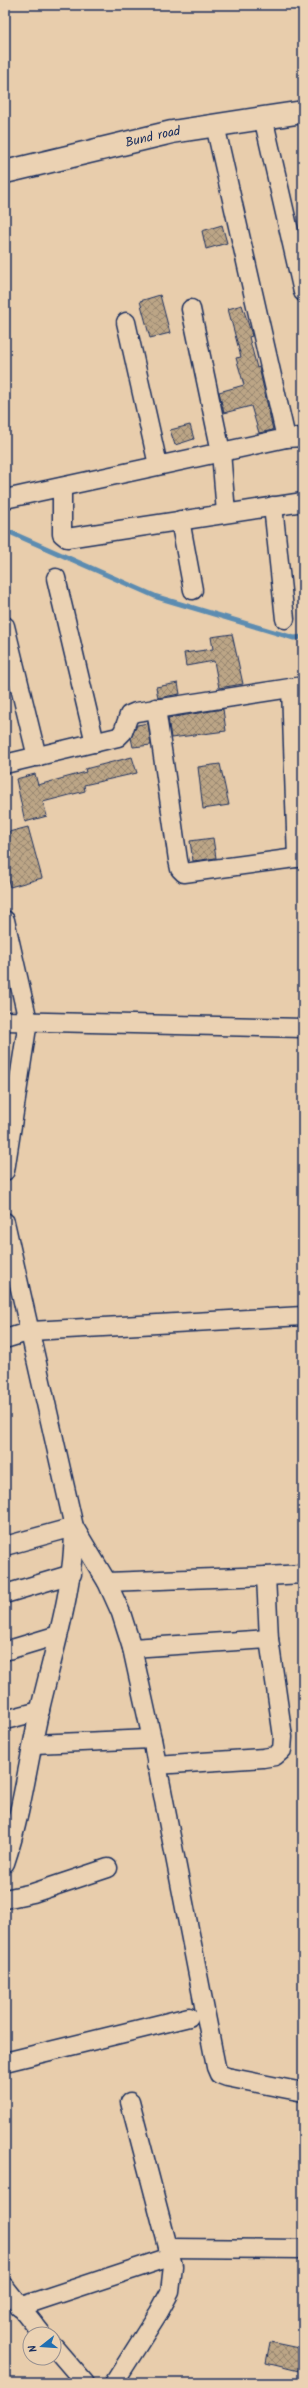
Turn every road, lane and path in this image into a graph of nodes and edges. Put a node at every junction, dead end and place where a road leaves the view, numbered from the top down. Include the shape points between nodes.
1 (303, 112) edge
2 (263, 118) junction
3 (214, 125) junction
4 (5, 172) edge
5 (303, 292) edge
6 (191, 309) dead end
7 (126, 322) dead end
8 (295, 437) edge
9 (221, 452) junction
10 (158, 465) junction
11 (62, 488) junction
12 (5, 499) edge
13 (303, 502) edge
14 (273, 506) junction
15 (226, 513) junction
16 (180, 520) junction
17 (56, 578) dead end
18 (193, 590) dead end
19 (285, 619) dead end
20 (5, 626) edge
21 (297, 687) edge
22 (156, 708) junction
23 (95, 743) junction
24 (37, 757) junction
25 (5, 764) edge
26 (300, 857) edge
27 (5, 920) edge
28 (5, 1020) edge
29 (28, 1021) junction
30 (303, 1028) edge
31 (5, 1171) edge
32 (5, 1222) edge
33 (7, 1241) edge
34 (11, 1284) edge
35 (303, 1316) edge
36 (31, 1332) junction
37 (5, 1339) edge
38 (74, 1527) junction
39 (5, 1546) edge
40 (72, 1574) junction
41 (303, 1574) edge
42 (266, 1576) junction
43 (106, 1582) junction
44 (5, 1594) edge
45 (58, 1635) junction
46 (269, 1639) junction
47 (132, 1648) junction
48 (5, 1651) edge
49 (40, 1710) junction
50 (5, 1720) edge
51 (152, 1739) junction
52 (34, 1744) junction
53 (156, 1765) junction
54 (5, 1864) edge
55 (108, 1868) dead end
56 (5, 1899) edge
57 (189, 2017) dead end
58 (5, 2062) edge
59 (303, 2092) edge
60 (130, 2102) dead end
61 (303, 2249) edge
62 (169, 2252) junction
63 (5, 2287) edge
64 (19, 2307) junction
65 (35, 2326) edge
66 (62, 2357) edge
67 (85, 2383) edge
68 (114, 2383) edge

1 - 2 street, Bund road
2 - 3 street, Bund road
2 - 5 street
3 - 4 street, Bund road via 129,142
3 - 8 street
6 - 9 street
7 - 10 street
8 - 9 street
9 - 10 street
9 - 15 street
10 - 11 street
11 - 12 street
11 - 16 street via 60,526 62,534 67,538
13 - 14 street
14 - 15 street
14 - 19 street
15 - 16 street
16 - 18 street
17 - 23 street
20 - 24 street
21 - 22 street
21 - 26 street
22 - 23 street via 129,715 123,732 118,737
22 - 26 street via 180,869 190,874
23 - 24 street
24 - 25 street
27 - 29 street
28 - 29 street
29 - 30 street
29 - 31 street
32 - 33 street
33 - 34 street
34 - 36 street
35 - 36 street
36 - 37 street
36 - 38 street
38 - 39 street
38 - 40 street
38 - 43 street
40 - 44 street
40 - 45 street
41 - 42 street
42 - 43 street
42 - 46 street
43 - 47 street via 121,1613
45 - 48 street
45 - 49 street
46 - 47 street
46 - 53 street via 283,1737 282,1750 275,1756 263,1758
47 - 51 street
49 - 50 street
49 - 52 street
51 - 52 street
51 - 53 street
52 - 54 street via 18,1823
53 - 59 street via 219,2074
55 - 56 street via 33,1893
57 - 58 street
60 - 62 street
61 - 62 street
62 - 64 street
62 - 68 street via 173,2266 170,2292
63 - 64 street
64 - 65 street
66 - 67 street

